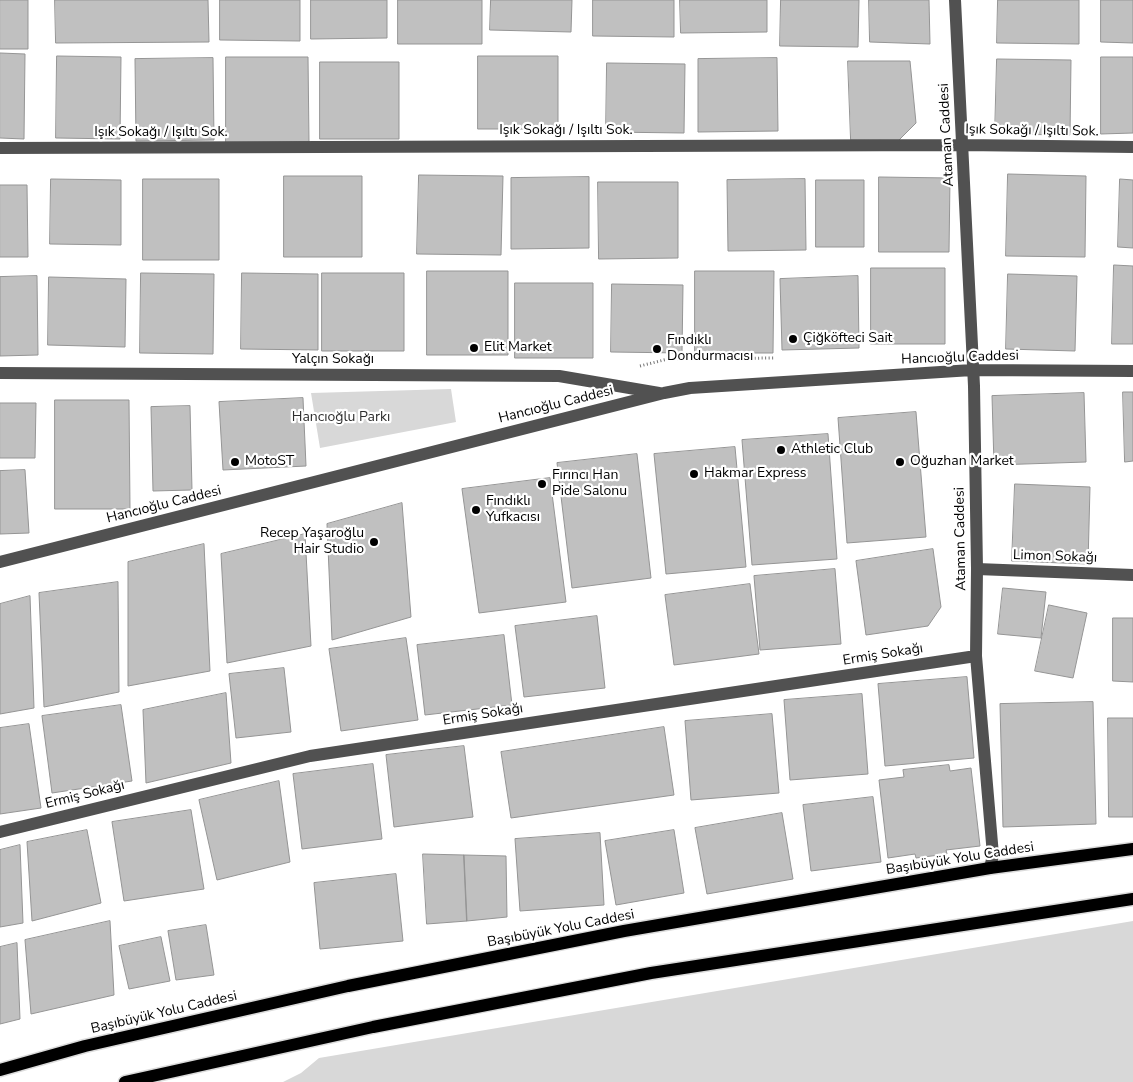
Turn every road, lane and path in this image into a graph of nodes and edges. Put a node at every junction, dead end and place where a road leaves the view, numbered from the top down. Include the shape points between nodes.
1 (955, 0) edge
2 (962, 145) junction
3 (1133, 147) edge
4 (0, 148) edge
5 (972, 370) junction
6 (1133, 371) edge
7 (0, 373) edge
8 (664, 393) junction
9 (0, 562) edge
10 (977, 569) junction
11 (1133, 575) edge
12 (976, 656) junction
13 (0, 832) edge
14 (1133, 849) edge
15 (990, 868) junction
16 (1133, 899) edge
17 (0, 1070) edge
18 (154, 1078) edge
19 (125, 1082) edge

1 - 2 street, Ataman Caddesi
2 - 3 street, Işık Sokağı / Işıltı Sok.
2 - 4 street, Işık Sokağı / Işıltı Sok.
2 - 5 street, Ataman Caddesi
5 - 6 street, Hancıoğlu Caddesi
5 - 8 street, Hancıoğlu Caddesi via 690,388
5 - 10 street, Ataman Caddesi
7 - 8 street, Yalçın Sokağı via 559,376
8 - 9 street, Hancıoğlu Caddesi
10 - 11 street, Limon Sokağı
10 - 12 street, Ataman Caddesi
12 - 13 street, Ermiş Sokağı via 310,756
12 - 15 street, Ataman Caddesi via 993,855
14 - 15 main road, Başıbüyük Yolu Caddesi
15 - 17 main road, Başıbüyük Yolu Caddesi via 624,931 348,986 85,1046
16 - 18 main road via 651,973 374,1027
18 - 19 main road

